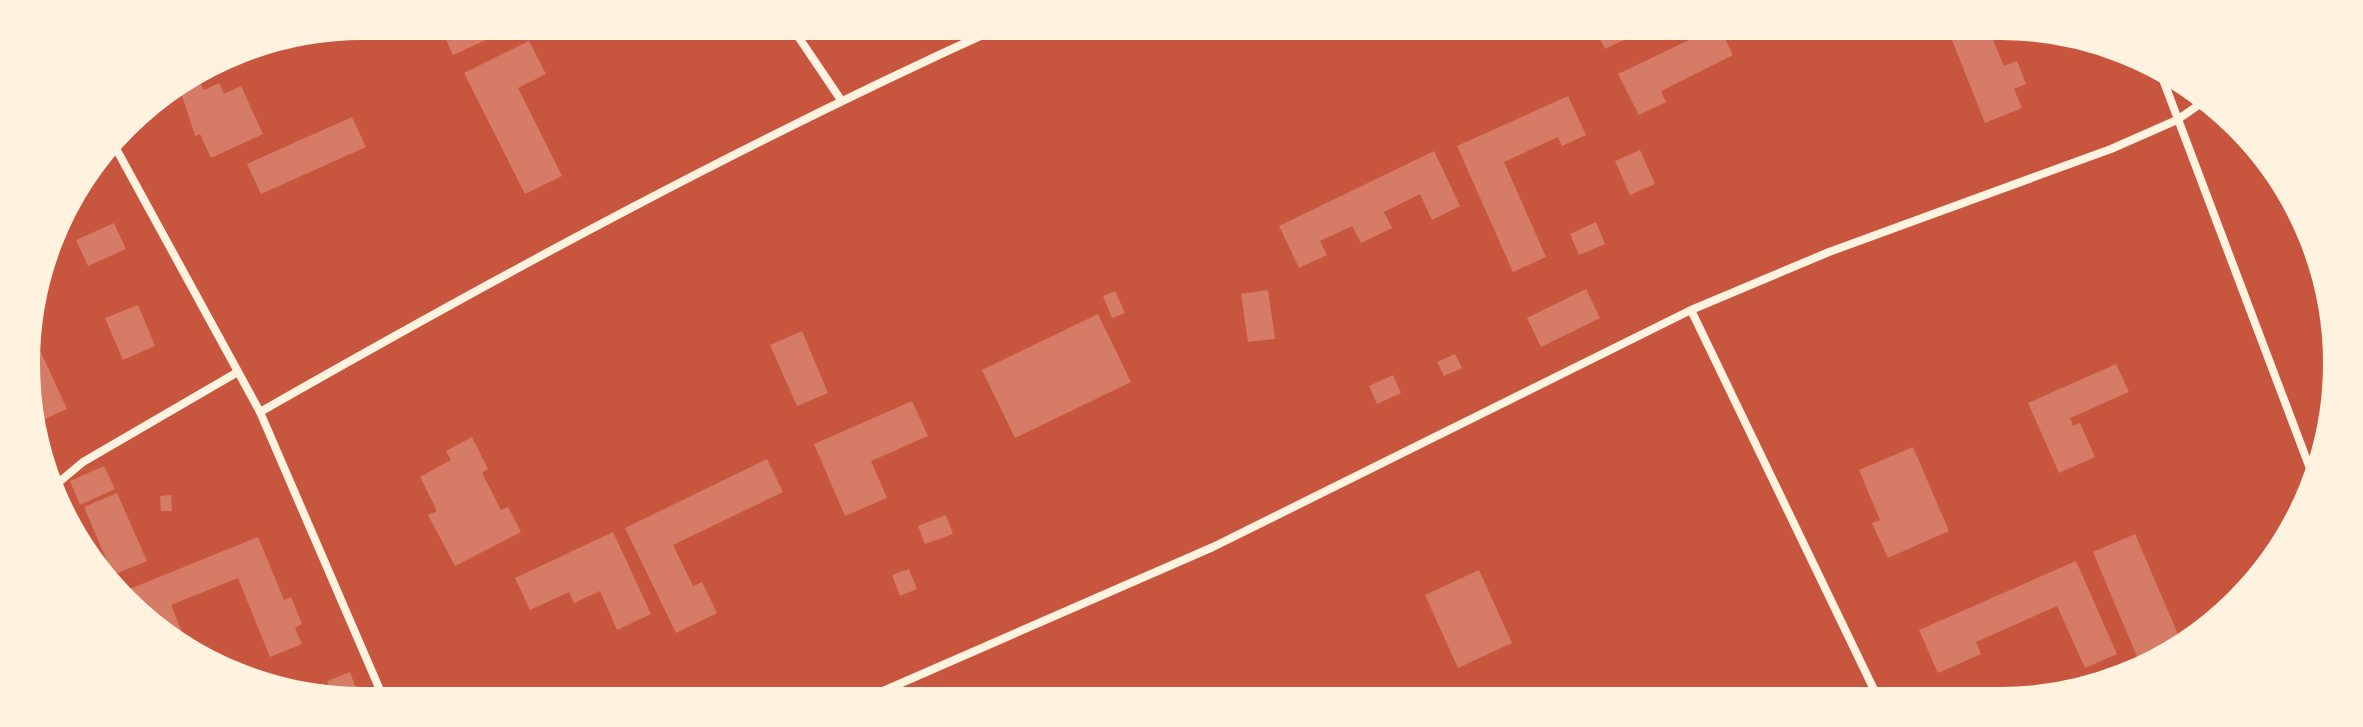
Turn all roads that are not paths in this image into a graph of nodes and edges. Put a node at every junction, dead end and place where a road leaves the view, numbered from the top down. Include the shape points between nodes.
1 (799, 38) edge
2 (976, 38) edge
3 (2164, 83) edge
4 (841, 100) junction
5 (2198, 105) edge
6 (2177, 120) junction
7 (117, 151) edge
8 (1691, 310) junction
9 (236, 373) junction
10 (260, 412) junction
11 (2309, 465) edge
12 (60, 481) edge
13 (380, 689) edge
14 (888, 689) edge
15 (1874, 689) edge

1 - 4 street
2 - 4 street
3 - 6 street
4 - 10 street
5 - 6 street
6 - 8 street
6 - 11 street
7 - 9 street
8 - 14 street via 1213,547
8 - 15 street
9 - 10 street
9 - 12 street via 83,462
10 - 13 street

